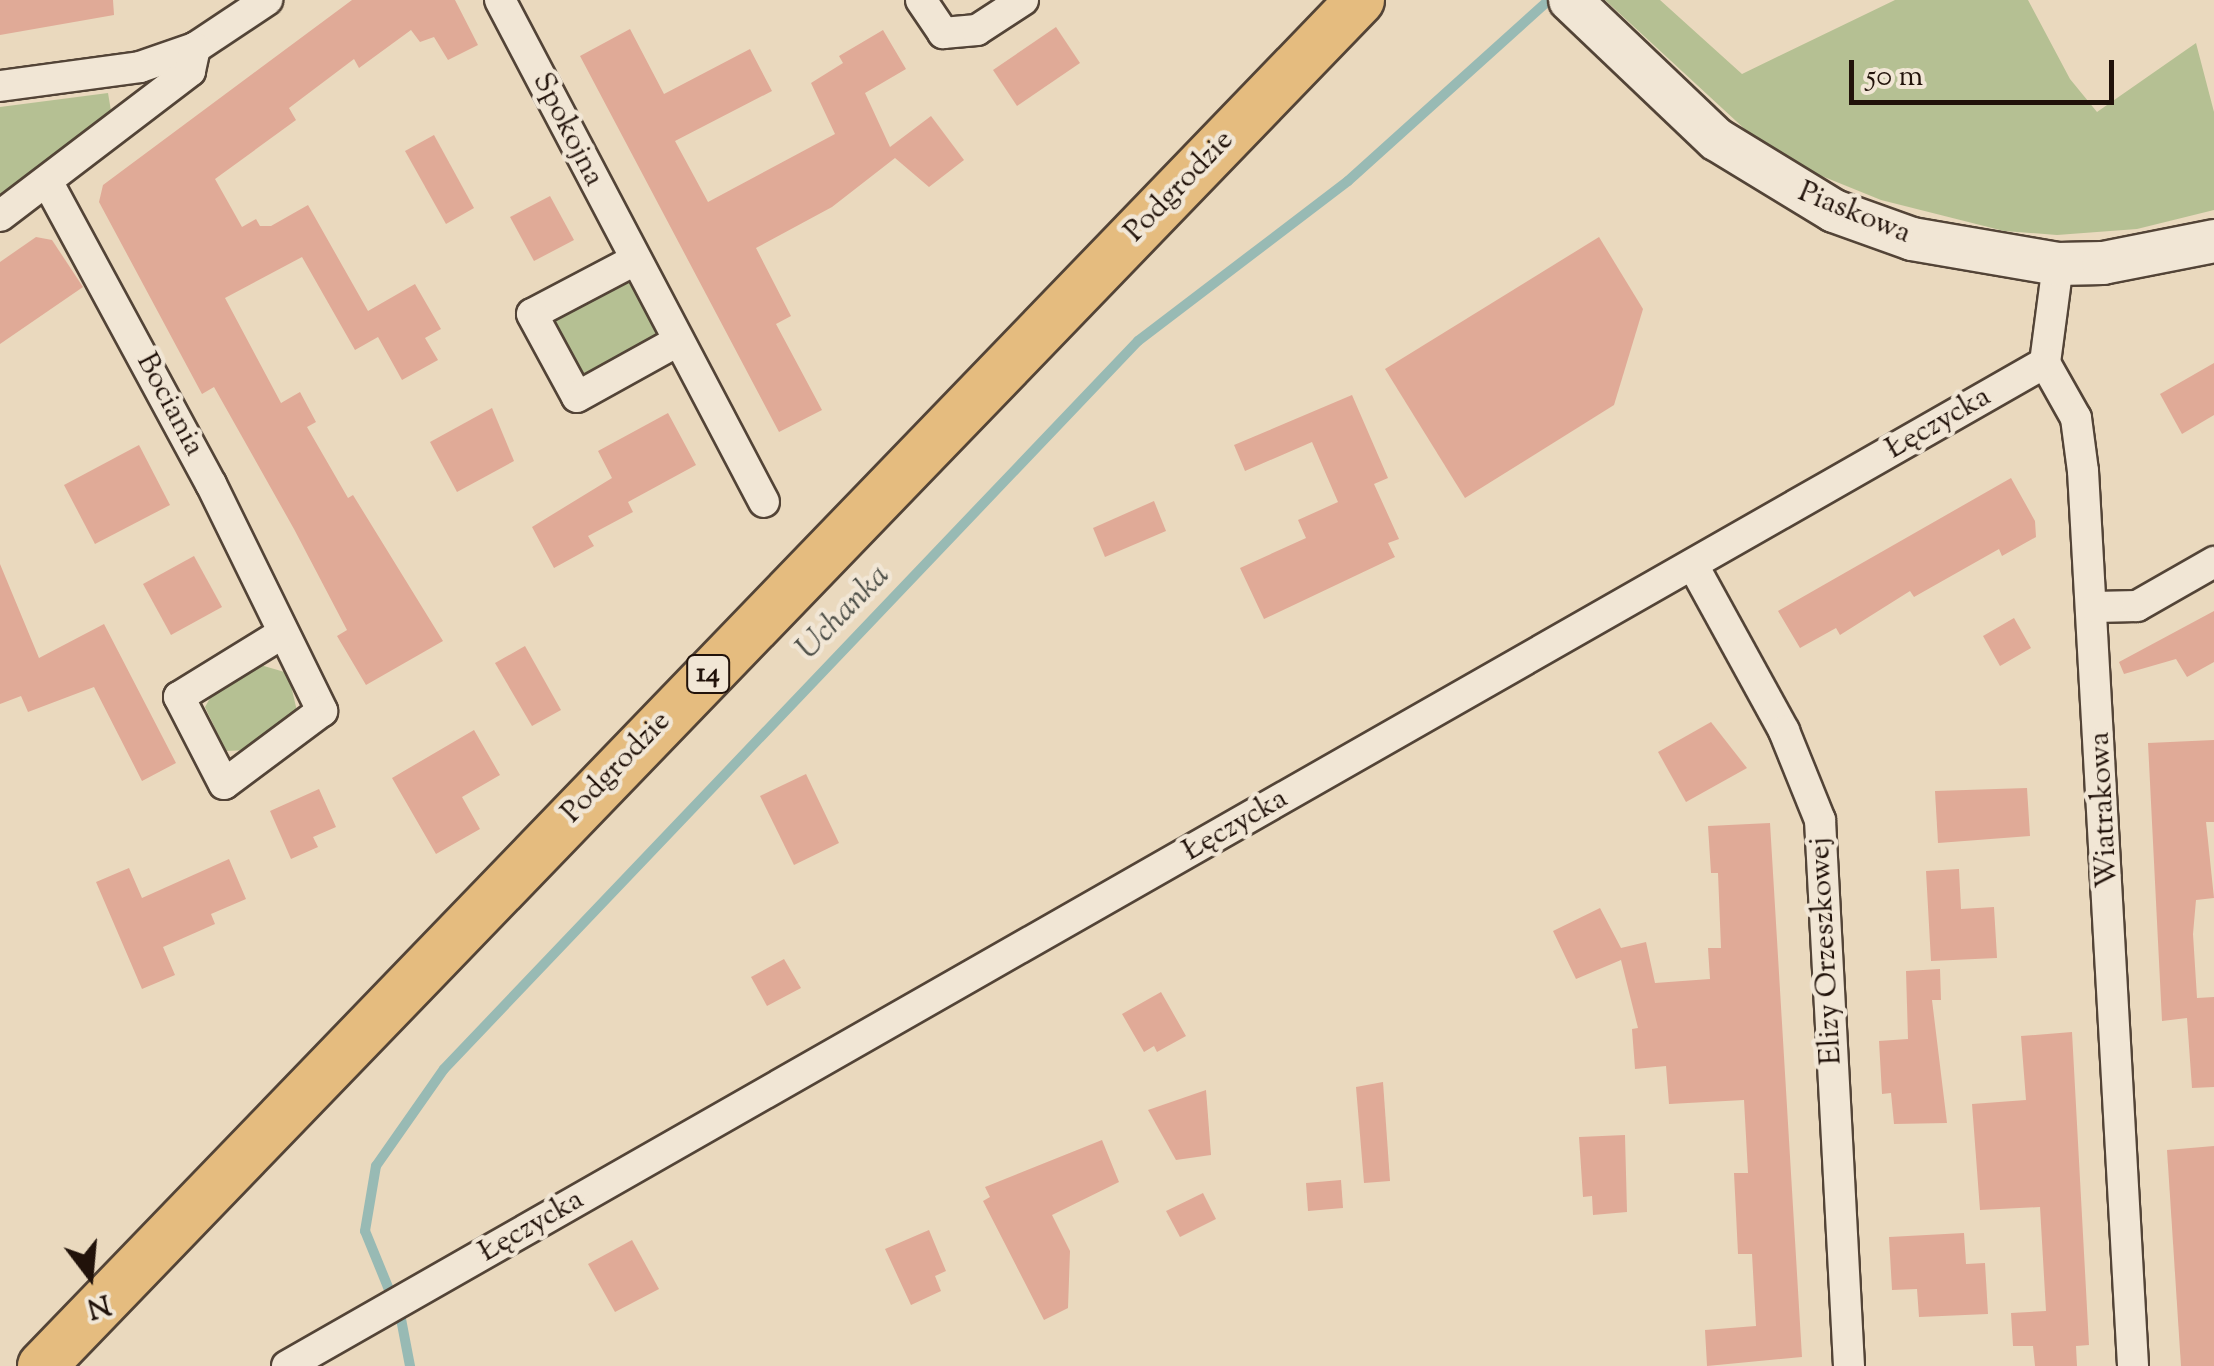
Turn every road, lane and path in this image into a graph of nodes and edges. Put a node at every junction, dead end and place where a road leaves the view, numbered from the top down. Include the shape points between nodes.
1 (267, 0) edge
2 (500, 0) edge
3 (921, 0) edge
4 (1023, 0) edge
5 (1360, 0) edge
6 (1580, 10) edge
7 (195, 48) junction
8 (0, 86) edge
9 (47, 181) junction
10 (0, 216) edge
11 (2210, 242) edge
12 (635, 260) junction
13 (2058, 264) junction
14 (678, 342) junction
15 (2044, 362) junction
16 (764, 502) dead end
17 (2214, 562) edge
18 (1694, 567) junction
19 (2095, 607) junction
20 (283, 633) junction
21 (42, 1366) edge
22 (287, 1366) edge
23 (1849, 1366) edge
24 (2133, 1366) edge

1 - 7 street
2 - 12 street, Spokojna
3 - 4 street via 944,32 978,30
5 - 21 main road, Podgrodzie / 14
6 - 13 main road, Piaskowa via 1716,140 1820,204 1912,239
7 - 8 street via 140,67
7 - 9 street via 190,70
9 - 10 street
9 - 20 street, Bociania
11 - 13 main road, Piaskowa via 2102,263
12 - 14 street, Spokojna
12 - 14 street via 532,314 576,397
13 - 15 street
14 - 16 street, Spokojna
15 - 18 street, Łęczycka
15 - 19 street, Wiatrakowa via 2076,418
17 - 19 street via 2137,606
18 - 22 street, Łęczycka
18 - 23 street, Elizy Orzeszkowej via 1784,731 1820,820
19 - 24 street, Wiatrakowa
20 - 20 street, Bociania via 179,698 224,784 322,711

